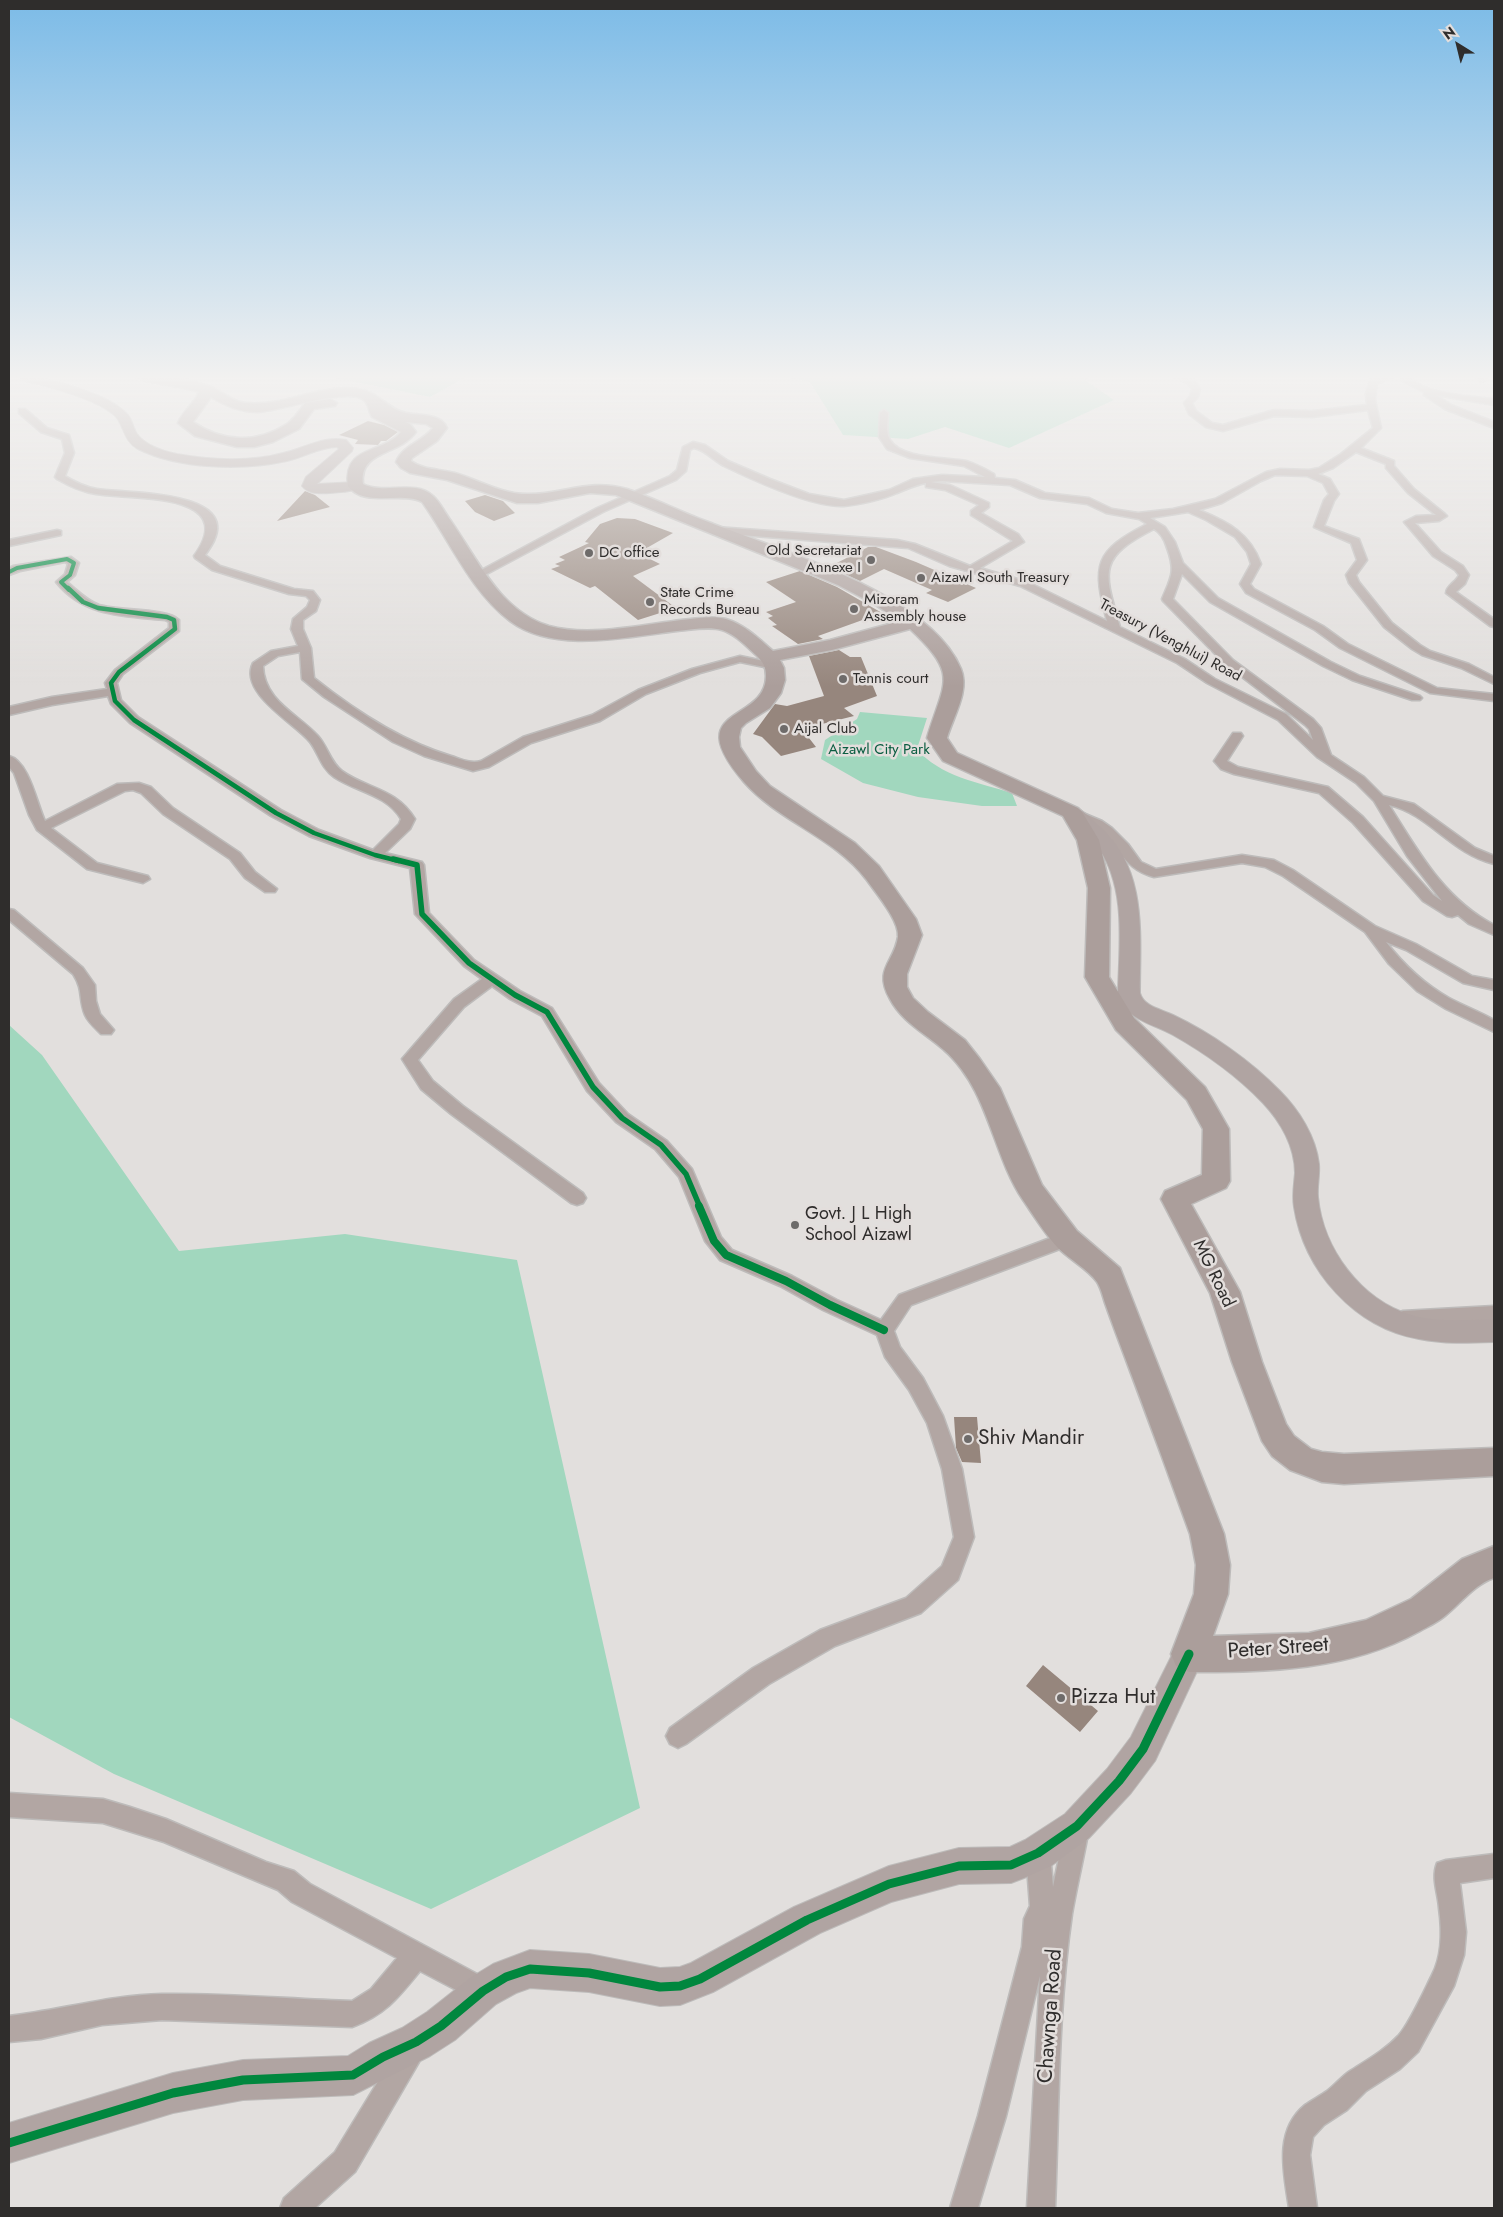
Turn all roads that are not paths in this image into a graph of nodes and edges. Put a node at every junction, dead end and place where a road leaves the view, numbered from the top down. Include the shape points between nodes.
1 (65, 480) edge
2 (310, 480) edge
3 (355, 480) edge
4 (468, 480) edge
5 (666, 480) edge
6 (766, 480) edge
7 (928, 480) edge
8 (991, 480) edge
9 (1254, 480) edge
10 (1326, 480) edge
11 (1401, 480) edge
12 (999, 481) joint
13 (913, 482) junction
14 (356, 486) junction
15 (632, 496) junction
16 (1188, 509) junction
17 (1139, 516) junction
18 (1155, 524) junction
19 (715, 530) junction
20 (57, 533) dead end
21 (9, 543) edge
22 (1178, 564) junction
23 (972, 569) junction
24 (9, 572) edge
25 (479, 574) junction
26 (913, 623) junction
27 (1494, 624) edge
28 (1116, 628) junction
29 (305, 648) junction
30 (771, 662) junction
31 (1374, 662) junction
32 (1356, 678) junction
33 (1494, 681) edge
34 (113, 692) junction
35 (1416, 698) dead end
36 (1494, 698) edge
37 (9, 711) edge
38 (1237, 736) dead end
39 (1326, 758) junction
40 (9, 760) edge
41 (1379, 799) junction
42 (1071, 812) junction
43 (42, 826) junction
44 (375, 855) junction
45 (1494, 860) edge
46 (143, 879) dead end
47 (270, 889) dead end
48 (9, 913) edge
49 (1478, 922) junction
50 (1370, 929) junction
51 (1494, 931) edge
52 (492, 979) junction
53 (1494, 985) edge
54 (1494, 1027) edge
55 (106, 1030) dead end
56 (577, 1198) dead end
57 (1067, 1239) junction
58 (1494, 1314) edge
59 (1394, 1319) junction
60 (884, 1330) junction
61 (1494, 1331) edge
62 (1494, 1462) edge
63 (1494, 1562) edge
64 (1189, 1654) junction
65 (678, 1736) dead end
66 (9, 1805) edge
67 (1077, 1826) junction
68 (1038, 1853) junction
69 (1494, 1866) edge
70 (416, 1955) junction
71 (483, 1991) junction
72 (9, 2029) edge
73 (416, 2042) junction
74 (9, 2143) edge
75 (294, 2208) edge
76 (964, 2208) edge
77 (1041, 2208) edge
78 (1303, 2208) edge

1 - 29 street via 98,491 168,499 203,510 210,520 211,530 206,549 199,556 216,568 309,594 315,600 312,609 298,619 297,630
2 - 14 street via 310,486 316,489
3 - 14 main road
4 - 15 main road via 521,498 595,488
5 - 15 street
6 - 13 street via 806,496 844,503 892,492
7 - 13 street
8 - 12 street
9 - 16 street via 1229,496
10 - 33 street via 1334,494 1319,527 1355,542 1362,560 1352,575 1354,582 1388,625 1426,653
11 - 27 street via 1442,516 1409,522 1437,554 1464,575 1461,582 1450,590 1451,593
12 - 17 street via 1012,482 1043,496 1089,501 1109,511
13 - 23 street via 947,488 986,505 974,513 1019,542
14 - 25 main road via 368,492 424,496
15 - 19 main road
15 - 25 street
16 - 17 street
16 - 31 street via 1231,529 1247,542 1256,564 1245,584 1250,591 1304,619
17 - 18 street
18 - 22 street via 1170,542
18 - 28 street via 1115,546 1104,563 1102,583
19 - 23 street, Treasury (Venghlui) Road via 897,542
19 - 26 main road via 841,580
20 - 21 street
22 - 32 street via 1214,600
22 - 39 street via 1167,599 1229,662 1315,728
23 - 28 street, Treasury (Venghlui) Road via 1024,584
24 - 34 street via 67,559 74,563 70,575 61,582 83,602 117,612 174,620 175,629 119,672 110,683
25 - 30 main road via 506,609 525,623 539,628 594,635 720,623 737,630
26 - 30 main road
26 - 42 main road via 938,644 952,670 954,683 937,738 950,757
28 - 39 street, Treasury (Venghlui) Road via 1282,717
29 - 30 street via 308,678 328,695 404,742 473,767 485,764 527,740 596,718 642,692 696,671 740,659
29 - 44 street via 275,653 257,665 256,673 261,687 275,705 314,739 322,757 333,770 382,794 404,811 408,818 406,826
30 - 57 main road via 776,680 772,693 763,704 732,727 730,747 763,790 847,848 871,871 891,898 905,919 910,935 895,974 895,987 904,1003 919,1018 956,1046 987,1088 1032,1190
31 - 32 street
31 - 36 street via 1434,692
32 - 35 street
34 - 37 street
34 - 44 street via 116,701 134,720 276,812 314,833
38 - 49 street via 1220,760 1225,766 1323,790 1358,820 1428,898 1447,910
39 - 41 street, Treasury (Venghlui) Road via 1360,780
40 - 43 street via 20,772
41 - 45 street via 1409,807 1475,854
41 - 49 street, Treasury (Venghlui) Road via 1443,895
42 - 50 street via 1107,831 1136,865 1146,870 1154,873 1242,859 1260,860 1288,873
42 - 59 street via 1106,844 1119,865 1130,912 1129,993 1133,1003 1145,1013 1166,1021 1212,1049 1264,1090 1283,1110 1300,1138 1308,1171 1305,1194 1308,1218 1327,1260 1356,1297
42 - 62 main road, MG Road via 1088,840 1099,888 1098,977 1125,1024 1196,1094 1216,1129 1216,1180 1175,1199 1226,1292 1273,1432 1283,1446 1301,1460 1322,1467 1344,1469
43 - 46 street via 92,866
43 - 47 street via 122,787 134,786 146,790 168,812 235,856 250,875
44 - 52 street via 417,865 422,914 469,963
48 - 55 street via 78,971 88,984 88,1001 93,1016
49 - 51 street
50 - 53 street via 1411,947 1468,980
50 - 54 street via 1384,950 1424,989
52 - 56 street via 459,1003 410,1058 427,1085
52 - 60 street via 547,1012 593,1087 622,1118 660,1146 686,1174 714,1241 726,1255
57 - 60 street via 905,1300
57 - 64 main road via 1110,1276 1207,1534 1213,1565 1211,1594
58 - 59 street
59 - 61 street via 1417,1328
60 - 65 street via 892,1351 916,1384 936,1422 952,1469 964,1537 950,1573 913,1606 828,1638 761,1676
63 - 64 main road, Peter Street via 1469,1572 1423,1611 1366,1638 1303,1652
64 - 67 street via 1143,1749 1119,1781
66 - 70 street via 103,1811 166,1831 285,1880 301,1893
67 - 68 street
67 - 77 street, Chawnga Road via 1055,1956
68 - 71 street via 1011,1866 959,1866 889,1884 807,1920 700,1979 680,1986 660,1987 589,1973 530,1969 506,1977
68 - 76 street via 1042,1906 1037,1919 1035,1947 992,2116
69 - 78 street via 1446,1872 1452,1908 1450,1955 1445,1977 1409,2043 1391,2060 1314,2115 1302,2128 1296,2155
70 - 71 street
70 - 72 street via 368,2009 352,2014 153,2007 102,2012 41,2026
71 - 73 street
73 - 74 street via 352,2075 244,2080 182,2091
73 - 75 street via 345,2162

